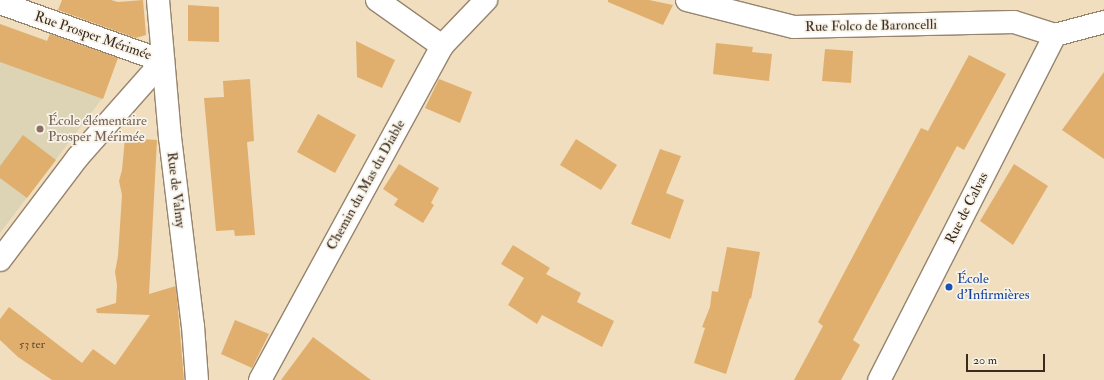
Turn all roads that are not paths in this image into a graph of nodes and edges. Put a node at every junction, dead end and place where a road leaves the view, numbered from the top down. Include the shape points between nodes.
1 (158, 0) edge
2 (378, 0) edge
3 (486, 0) edge
4 (687, 0) edge
5 (0, 3) edge
6 (1104, 22) edge
7 (1056, 35) junction
8 (442, 46) junction
9 (163, 60) junction
10 (0, 260) edge
11 (887, 377) edge
12 (197, 380) edge
13 (260, 380) edge

1 - 9 street, Rue de Valmy
2 - 8 street
3 - 8 street, Chemin du Mas du Diable
4 - 7 street, Rue Folco de Baroncelli via 794,27 1014,22
5 - 9 street, Rue Prosper Mérimée
6 - 7 street
7 - 11 street, Rue de Calvas
8 - 13 street, Chemin du Mas du Diable
9 - 10 street via 78,157
9 - 12 street, Rue de Valmy

